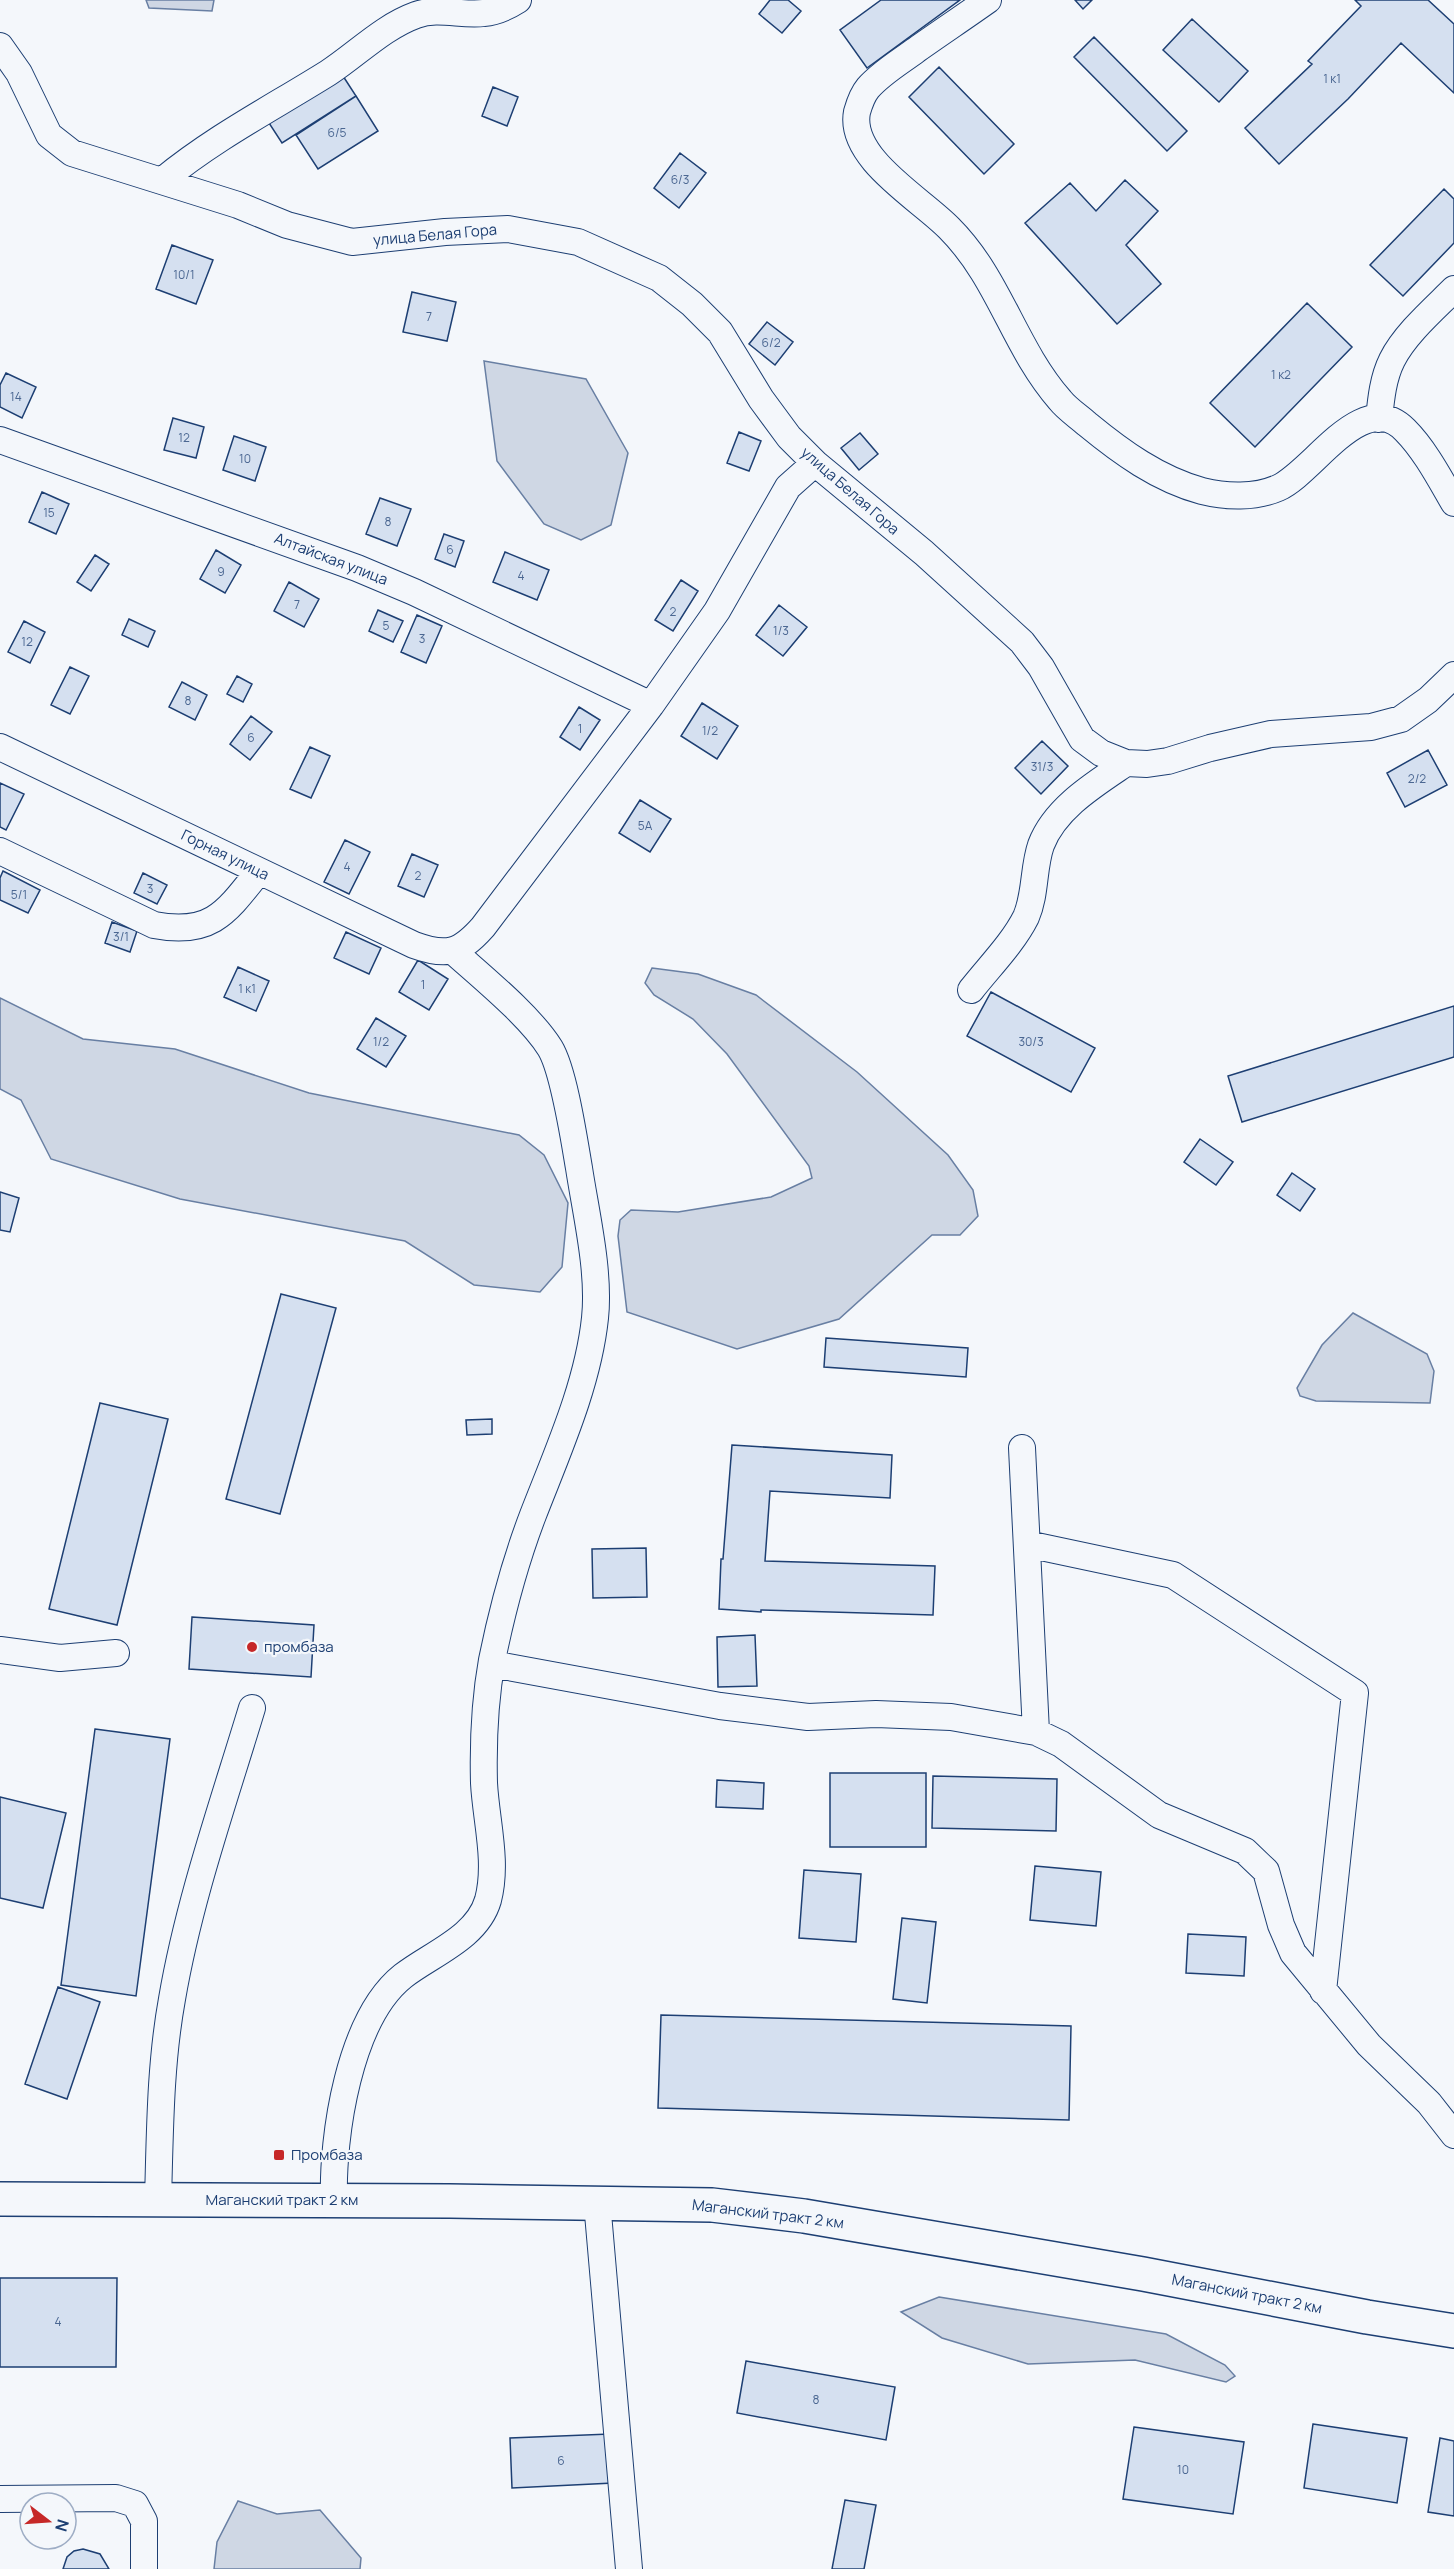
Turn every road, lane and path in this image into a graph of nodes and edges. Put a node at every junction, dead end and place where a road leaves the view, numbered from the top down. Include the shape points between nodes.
1 (518, 0) edge
2 (988, 0) edge
3 (0, 46) edge
4 (163, 180) junction
5 (1454, 289) edge
6 (1379, 419) junction
7 (0, 440) edge
8 (815, 463) junction
9 (1454, 503) edge
10 (1454, 675) edge
11 (651, 705) junction
12 (0, 747) edge
13 (1126, 763) junction
14 (0, 851) edge
15 (259, 872) junction
16 (453, 951) junction
17 (971, 990) dead end
18 (1022, 1448) dead end
19 (1027, 1544) junction
20 (0, 1650) edge
21 (116, 1653) dead end
22 (492, 1664) junction
23 (252, 1708) dead end
24 (1036, 1732) junction
25 (1323, 1991) junction
26 (1454, 2135) edge
27 (0, 2199) edge
28 (158, 2200) junction
29 (333, 2200) junction
30 (597, 2202) junction
31 (1454, 2331) edge
32 (0, 2499) edge
33 (144, 2569) edge
34 (629, 2569) edge

1 - 4 street via 491,12 418,14 397,23 330,71 195,153
2 - 6 street via 891,67 866,90 857,110 856,129 864,147 888,175 971,251 996,290 1024,352 1061,402 1120,451 1170,480 1227,496 1278,488 1304,470 1348,428
3 - 4 street, улица Белая Гора via 19,73 49,135 72,153
4 - 8 street, улица Белая Гора via 287,225 352,242 508,229 578,242 625,261 659,278 720,332 761,399 789,437
5 - 6 street via 1392,359 1382,390
6 - 9 street via 1392,421 1405,430
7 - 11 street, Алтайская улица via 366,572
8 - 11 street via 788,488 717,611
8 - 13 street, улица Белая Гора via 1004,623 1041,667 1082,740
10 - 13 street, улица Белая Гора via 1428,700 1401,718 1371,727 1271,734 1168,761
11 - 16 street via 483,927 467,945
12 - 15 street, Горная улица
13 - 17 street via 1057,817 1041,845 1027,915
14 - 15 street via 154,925 171,928 201,926 215,920 229,910
15 - 16 street, Горная улица via 414,945 434,952
16 - 22 street via 538,1032 552,1051 576,1153 593,1259 596,1317 586,1364 562,1443 508,1589
18 - 19 street
19 - 24 street
19 - 25 street via 1173,1575 1355,1693
20 - 21 street via 60,1658
22 - 24 street via 720,1706 808,1717 951,1716
22 - 29 street via 484,1782 492,1871 488,1902 474,1925 400,1978 379,2004 357,2047 342,2102
23 - 28 street via 187,1927 172,1999 162,2067
24 - 25 street via 1060,1744 1159,1815 1245,1851 1266,1871 1293,1953
25 - 26 street via 1369,2045 1429,2103
27 - 28 main road, Маганский тракт 2 км
28 - 29 main road, Маганский тракт 2 км
29 - 30 main road, Маганский тракт 2 км
30 - 31 main road, Маганский тракт 2 км via 712,2205 804,2216
30 - 34 street
32 - 33 street via 117,2498 135,2504 144,2521

